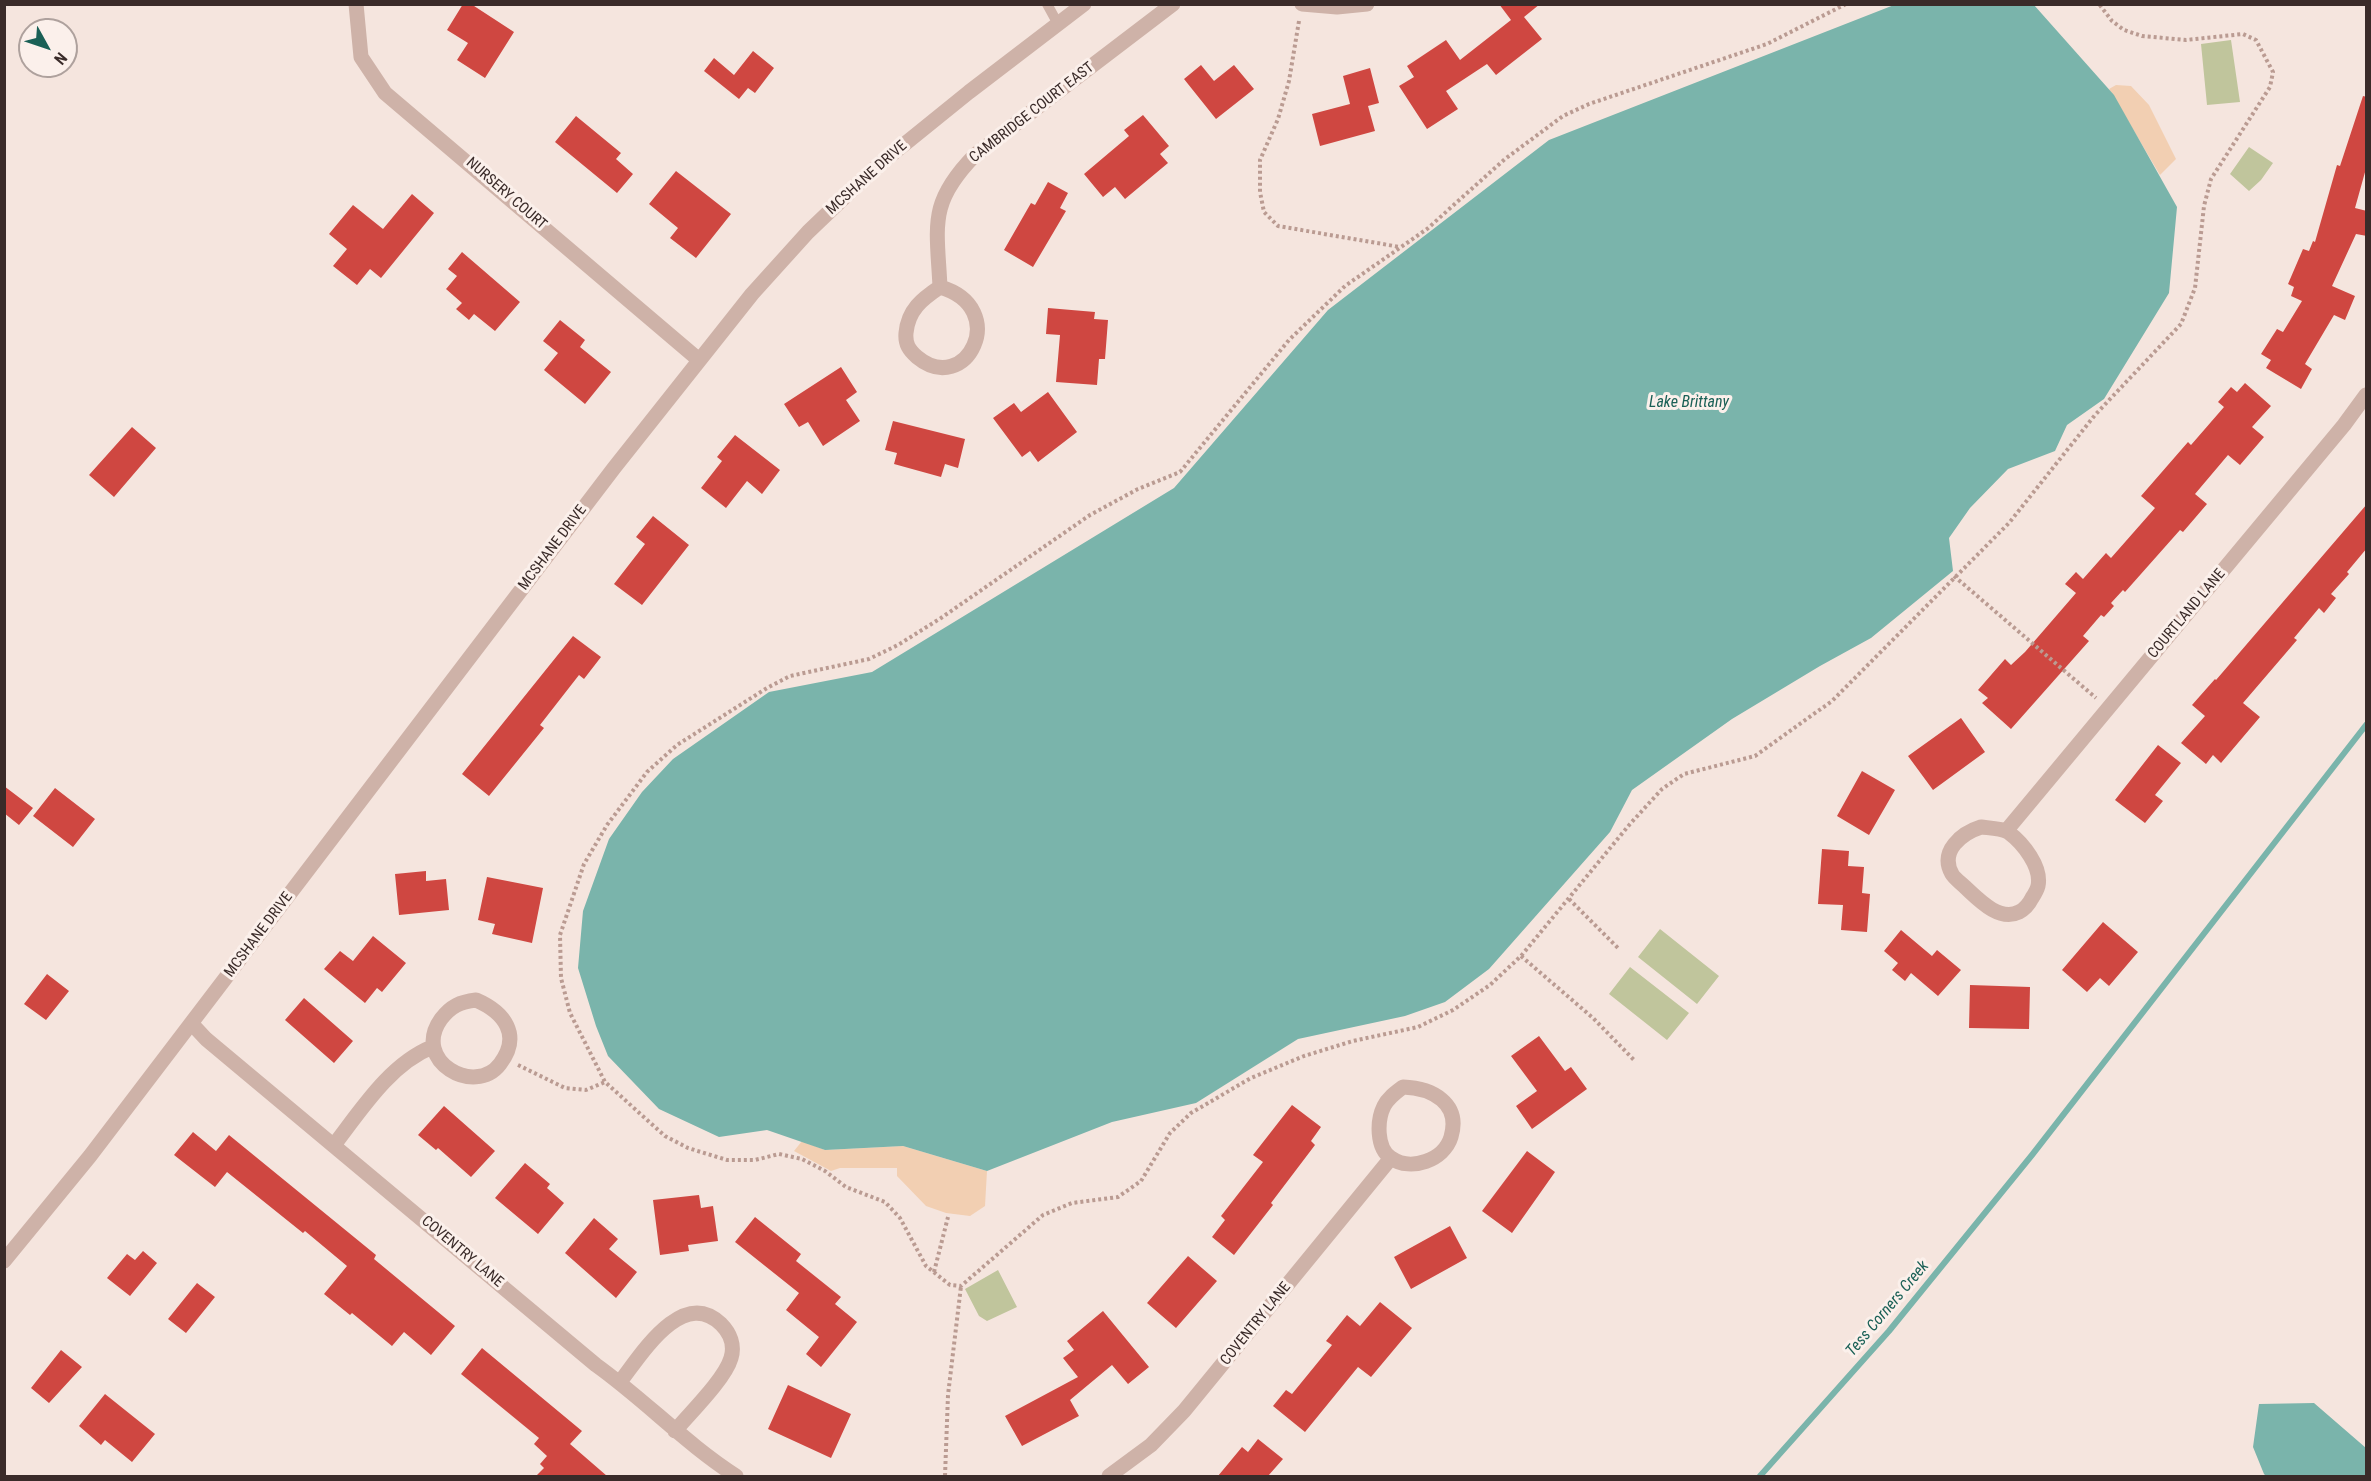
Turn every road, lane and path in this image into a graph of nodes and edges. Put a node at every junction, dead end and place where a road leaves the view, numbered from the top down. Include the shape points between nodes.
1 (356, 4) edge
2 (1047, 4) edge
3 (1084, 4) edge
4 (1173, 4) edge
5 (1302, 4) edge
6 (1367, 4) edge
7 (1846, 4) edge
8 (2099, 4) edge
9 (1058, 24) junction
10 (1401, 248) junction
11 (940, 287) junction
12 (699, 360) junction
13 (2367, 395) edge
14 (1954, 576) junction
15 (2108, 708) junction
16 (2006, 831) junction
17 (1569, 899) junction
18 (1618, 948) dead end
19 (1521, 956) junction
20 (192, 1024) junction
21 (432, 1047) junction
22 (504, 1058) junction
23 (1635, 1061) dead end
24 (605, 1082) junction
25 (334, 1145) junction
26 (1391, 1158) junction
27 (948, 1216) dead end
28 (4, 1261) edge
29 (934, 1272) junction
30 (962, 1286) junction
31 (620, 1382) junction
32 (675, 1431) junction
33 (736, 1476) edge
34 (945, 1476) edge
35 (1109, 1476) edge

1 - 12 street, NURSERY COURT via 361,57 386,93
2 - 9 lane
3 - 9 street, MCSHANE DRIVE
4 - 11 street, CAMBRIDGE COURT EAST via 975,155 960,171 940,204
5 - 6 street
5 - 10 path via 1289,81 1260,160 1264,212 1278,226
7 - 10 path via 1767,44 1563,116 1505,159
8 - 14 path via 2124,30 2142,36 2186,40 2243,34 2256,40 2273,72 2270,87 2211,180 2204,206 2195,288 2181,324 2095,414 2009,524
9 - 12 street, MCSHANE DRIVE via 926,127 842,199 752,294
10 - 24 path via 1345,286 1288,340 1180,472 1090,515 898,645 869,659 790,676 767,688 677,745 647,772 607,825 584,864 560,935 561,978 570,1012
11 - 11 street via 921,300 909,318 906,336 908,349 920,359 932,366 946,367 960,363 971,352 977,340 978,323 965,300
12 - 20 street, MCSHANE DRIVE
13 - 15 street, COURTLAND LANE
14 - 15 path
14 - 17 path via 1832,701 1755,756 1684,774 1662,789
15 - 16 street, COURTLAND LANE
16 - 16 street via 1981,827 1968,831 1959,837 1948,859 1952,874 1976,897 1993,910 2014,914 2030,902 2038,887 2037,871 2026,849
17 - 18 path
17 - 19 path
19 - 23 path via 1593,1018
19 - 30 path via 1490,985 1418,1027 1304,1056 1251,1078 1191,1113 1170,1133 1141,1181 1118,1197 1072,1203 1043,1215
20 - 25 street, COVENTRY LANE
20 - 28 street, MCSHANE DRIVE
21 - 22 street via 438,1059 462,1076 488,1075
21 - 22 street via 433,1035 449,1010 461,1002 476,1000 503,1018 510,1034
21 - 25 street via 417,1053 389,1078
22 - 24 path via 565,1088 586,1090
24 - 29 path via 664,1136 688,1148 728,1160 755,1160 779,1154 802,1159 846,1187 885,1202 900,1218 926,1266
25 - 31 street, COVENTRY LANE
26 - 26 street via 1413,1164 1442,1153 1450,1142 1453,1117 1434,1094 1403,1087 1384,1105 1379,1120 1380,1139
26 - 35 street, COVENTRY LANE via 1184,1411 1151,1445
27 - 29 path
29 - 30 path via 950,1285
30 - 34 path via 948,1395
31 - 32 street, COVENTRY LANE
31 - 32 street via 664,1329 679,1317 691,1312 706,1314 718,1322 728,1332 731,1357 726,1369
32 - 33 street, COVENTRY LANE

